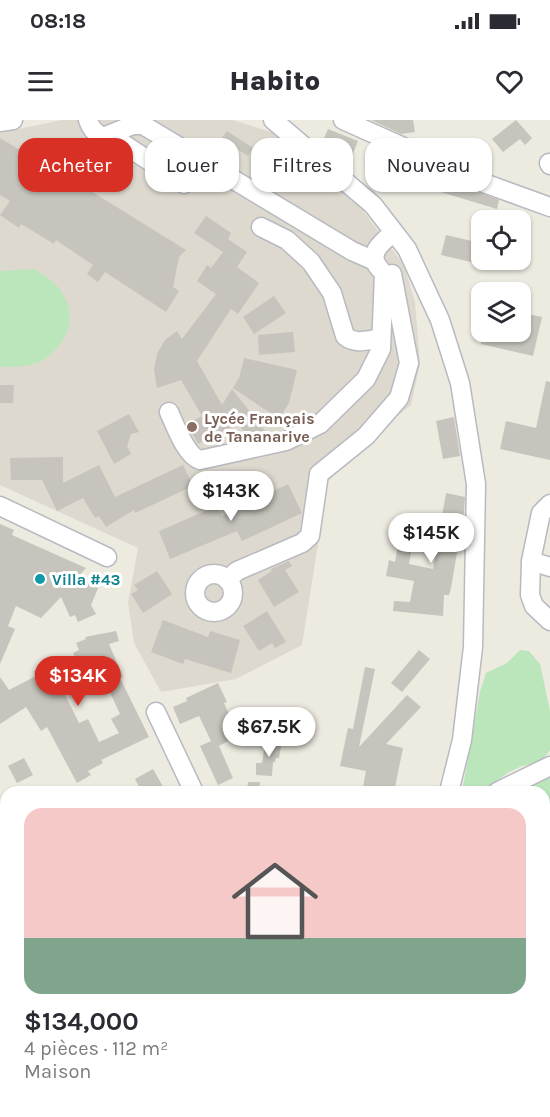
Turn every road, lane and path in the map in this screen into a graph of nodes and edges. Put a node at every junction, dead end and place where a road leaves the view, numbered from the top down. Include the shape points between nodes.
1 (13, 120) edge
2 (88, 120) edge
3 (273, 120) edge
4 (289, 120) edge
5 (343, 120) edge
6 (0, 122) edge
7 (110, 135) junction
8 (295, 138) joint
9 (145, 158) edge
10 (353, 188) edge
11 (550, 207) edge
12 (261, 227) dead end
13 (394, 232) junction
14 (415, 266) junction
15 (384, 269) junction
16 (381, 338) junction
17 (169, 411) dead end
18 (550, 504) edge
19 (0, 506) edge
20 (107, 557) dead end
21 (531, 561) junction
22 (550, 567) edge
23 (227, 580) dead end
24 (550, 621) edge
25 (156, 712) dead end
26 (550, 766) edge
27 (191, 786) edge
28 (450, 786) edge
29 (509, 786) edge

1 - 6 street
2 - 7 street via 97,134
3 - 8 street
4 - 8 street
5 - 11 street via 484,183
7 - 9 street
7 - 15 street via 134,124 143,125
10 - 13 street
12 - 16 street via 287,240 311,262 332,293 350,341
13 - 14 street
13 - 15 street via 375,250
14 - 15 street
14 - 28 street via 440,320 460,383 476,484 473,647 462,740
15 - 16 street
15 - 23 street via 409,363 399,398 366,436 319,474 310,536 237,571
16 - 17 street via 381,349 366,379 320,424 286,441 195,459
18 - 21 street via 541,513
19 - 20 street
21 - 22 street
21 - 24 street via 530,595 534,606
25 - 27 street
26 - 29 street

